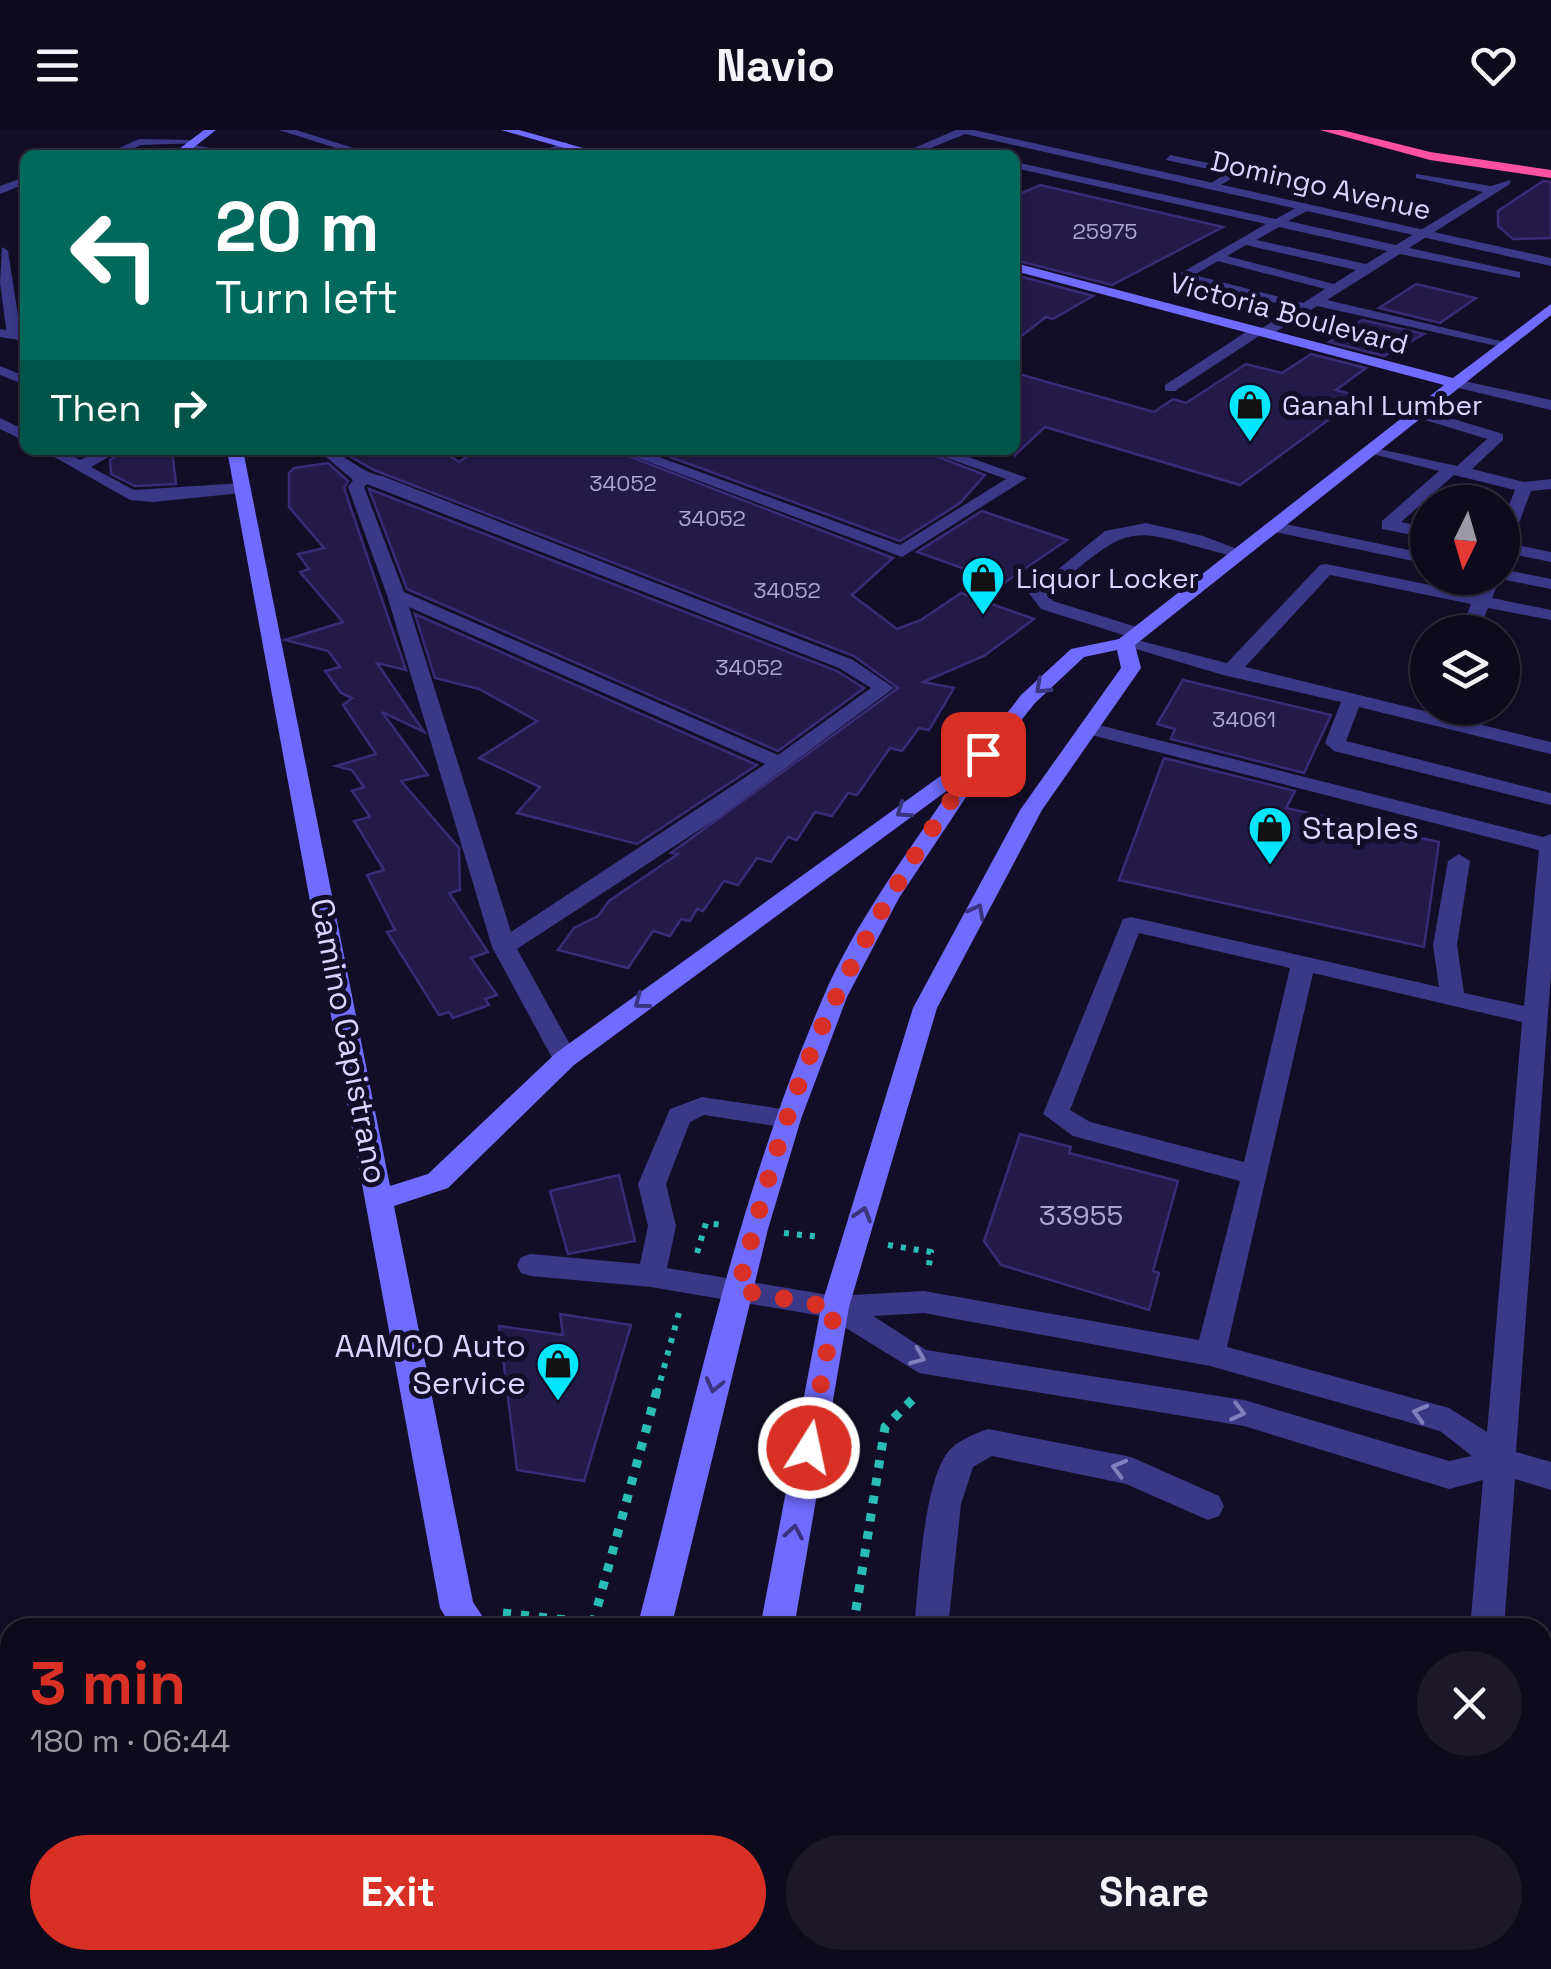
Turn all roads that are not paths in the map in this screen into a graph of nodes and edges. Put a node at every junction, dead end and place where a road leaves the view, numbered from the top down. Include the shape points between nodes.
1 (211, 130) edge
2 (284, 130) edge
3 (506, 130) edge
4 (965, 130) edge
5 (1326, 130) edge
6 (1416, 136) dead end
7 (566, 145) junction
8 (186, 148) edge
9 (121, 150) edge
10 (342, 150) edge
11 (552, 150) edge
12 (584, 150) edge
13 (916, 150) edge
14 (1067, 154) junction
15 (1170, 158) dead end
16 (1551, 165) edge
17 (1020, 166) edge
18 (1030, 169) junction
19 (1020, 173) edge
20 (1551, 174) edge
21 (1420, 176) dead end
22 (1506, 182) dead end
23 (1212, 186) junction
24 (1493, 190) junction
25 (1305, 207) junction
26 (1276, 224) junction
27 (1421, 233) junction
28 (1244, 241) junction
29 (1396, 250) junction
30 (2, 251) edge
31 (1216, 257) junction
32 (1551, 262) edge
33 (1020, 267) edge
34 (1366, 268) junction
35 (1515, 275) dead end
36 (1335, 288) junction
37 (1309, 304) junction
38 (1551, 308) edge
39 (1260, 332) junction
40 (13, 335) edge
41 (1506, 344) junction
42 (1455, 383) junction
43 (1170, 388) dead end
44 (1551, 405) edge
45 (1417, 413) junction
46 (1371, 448) junction
47 (59, 455) edge
48 (103, 455) edge
49 (236, 455) edge
50 (332, 455) edge
51 (639, 455) edge
52 (948, 455) edge
53 (80, 466) junction
54 (1456, 470) junction
55 (362, 479) junction
56 (1551, 484) edge
57 (1437, 485) edge
58 (242, 488) junction
59 (1524, 488) junction
60 (1520, 499) edge
61 (1410, 507) edge
62 (1271, 526) junction
63 (1410, 529) edge
64 (1520, 551) edge
65 (1236, 552) junction
66 (1410, 555) edge
67 (1551, 557) edge
68 (1520, 578) edge
69 (1551, 584) edge
70 (396, 595) junction
71 (1484, 595) edge
72 (1482, 600) junction
73 (1476, 615) edge
74 (1551, 615) edge
75 (1131, 638) junction
76 (1230, 671) junction
77 (1352, 700) junction
78 (1410, 709) edge
79 (1475, 725) edge
80 (1087, 728) junction
81 (1551, 748) edge
82 (983, 754) junction
83 (780, 763) junction
84 (1551, 799) edge
85 (1551, 844) edge
86 (1459, 861) dead end
87 (504, 947) junction
88 (1303, 963) junction
89 (1453, 998) junction
90 (1535, 1017) junction
91 (565, 1059) junction
92 (788, 1119) junction
93 (1255, 1175) junction
94 (380, 1200) junction
95 (530, 1266) dead end
96 (651, 1276) junction
97 (738, 1290) junction
98 (835, 1308) junction
99 (1210, 1354) junction
100 (1503, 1462) junction
101 (1551, 1476) edge
102 (1208, 1506) dead end
103 (465, 1618) edge
104 (656, 1618) edge
105 (778, 1618) edge
106 (932, 1618) edge
107 (1488, 1618) edge

1 - 8 main road
2 - 10 street
3 - 7 main road
4 - 13 street
4 - 14 street, Domingo Avenue
5 - 20 highway via 1430,156
6 - 16 highway via 1484,156
7 - 11 street
7 - 12 main road
8 - 9 street via 139,142
14 - 18 street
14 - 23 street, Domingo Avenue
15 - 23 street via 1237,172
17 - 18 street
18 - 19 street
18 - 26 street
21 - 24 street
22 - 24 street
23 - 25 street, Domingo Avenue
24 - 27 street
25 - 26 street
25 - 27 street, Domingo Avenue
26 - 28 street
26 - 29 street
27 - 29 street
27 - 32 street, Domingo Avenue
28 - 31 street
28 - 34 street
29 - 34 street
29 - 35 street
30 - 40 street
31 - 36 street
31 - 37 street via 1182,276
33 - 39 main road, Victoria Boulevard
34 - 36 street
36 - 37 street
37 - 39 street
37 - 41 street
38 - 41 main road
39 - 42 main road, Victoria Boulevard
39 - 43 street
41 - 42 main road
42 - 44 street, Victoria Boulevard
42 - 45 main road
45 - 46 main road
45 - 54 street via 1498,436
46 - 54 street
46 - 62 main road
47 - 53 street
48 - 53 street
49 - 58 main road, Camino Capistrano
50 - 55 street
51 - 52 street via 902,552 1019,478
53 - 58 street via 130,494
54 - 57 street
54 - 59 street
55 - 70 street via 356,487
55 - 83 street via 462,510 846,664 884,688
56 - 59 street
58 - 94 main road, Camino Capistrano
59 - 60 street
61 - 63 street via 1388,525
62 - 65 main road
62 - 66 street
64 - 67 street
65 - 75 main road
65 - 75 street via 1130,524 1113,530 1038,593 1047,605
68 - 69 street
70 - 83 street
70 - 87 street
71 - 72 street
72 - 73 street
72 - 74 street
72 - 76 street via 1326,569
75 - 76 street
75 - 80 main road via 1131,668
75 -> 82 main road via 1078,653
76 - 77 street
77 - 78 street
77 - 84 street via 1335,743 1341,748
79 - 81 street
80 - 85 street
98 -> 80 main road via 924,1008 1031,810
82 -> 91 main road
82 - 92 main road via 888,898 835,998
83 - 87 street
85 - 90 street
86 - 89 street via 1446,946
87 - 91 street
88 - 89 street
88 - 93 street
88 - 93 street via 1131,924 1056,1114 1082,1129
89 - 90 street
90 - 100 street
91 - 94 main road via 438,1181
92 - 96 street via 702,1106 679,1116 652,1184 662,1226
92 - 97 main road
93 - 99 street
94 - 103 main road, Camino Capistrano
95 - 96 street
96 - 97 street
97 - 98 street
97 -> 104 main road
98 - 99 street via 924,1302
98 -> 100 street via 919,1361 1244,1413 1449,1475
105 -> 98 main road
100 -> 99 street via 1449,1422
100 - 101 street
100 - 107 street
102 -> 106 street via 1131,1471 988,1442 960,1459 945,1504

